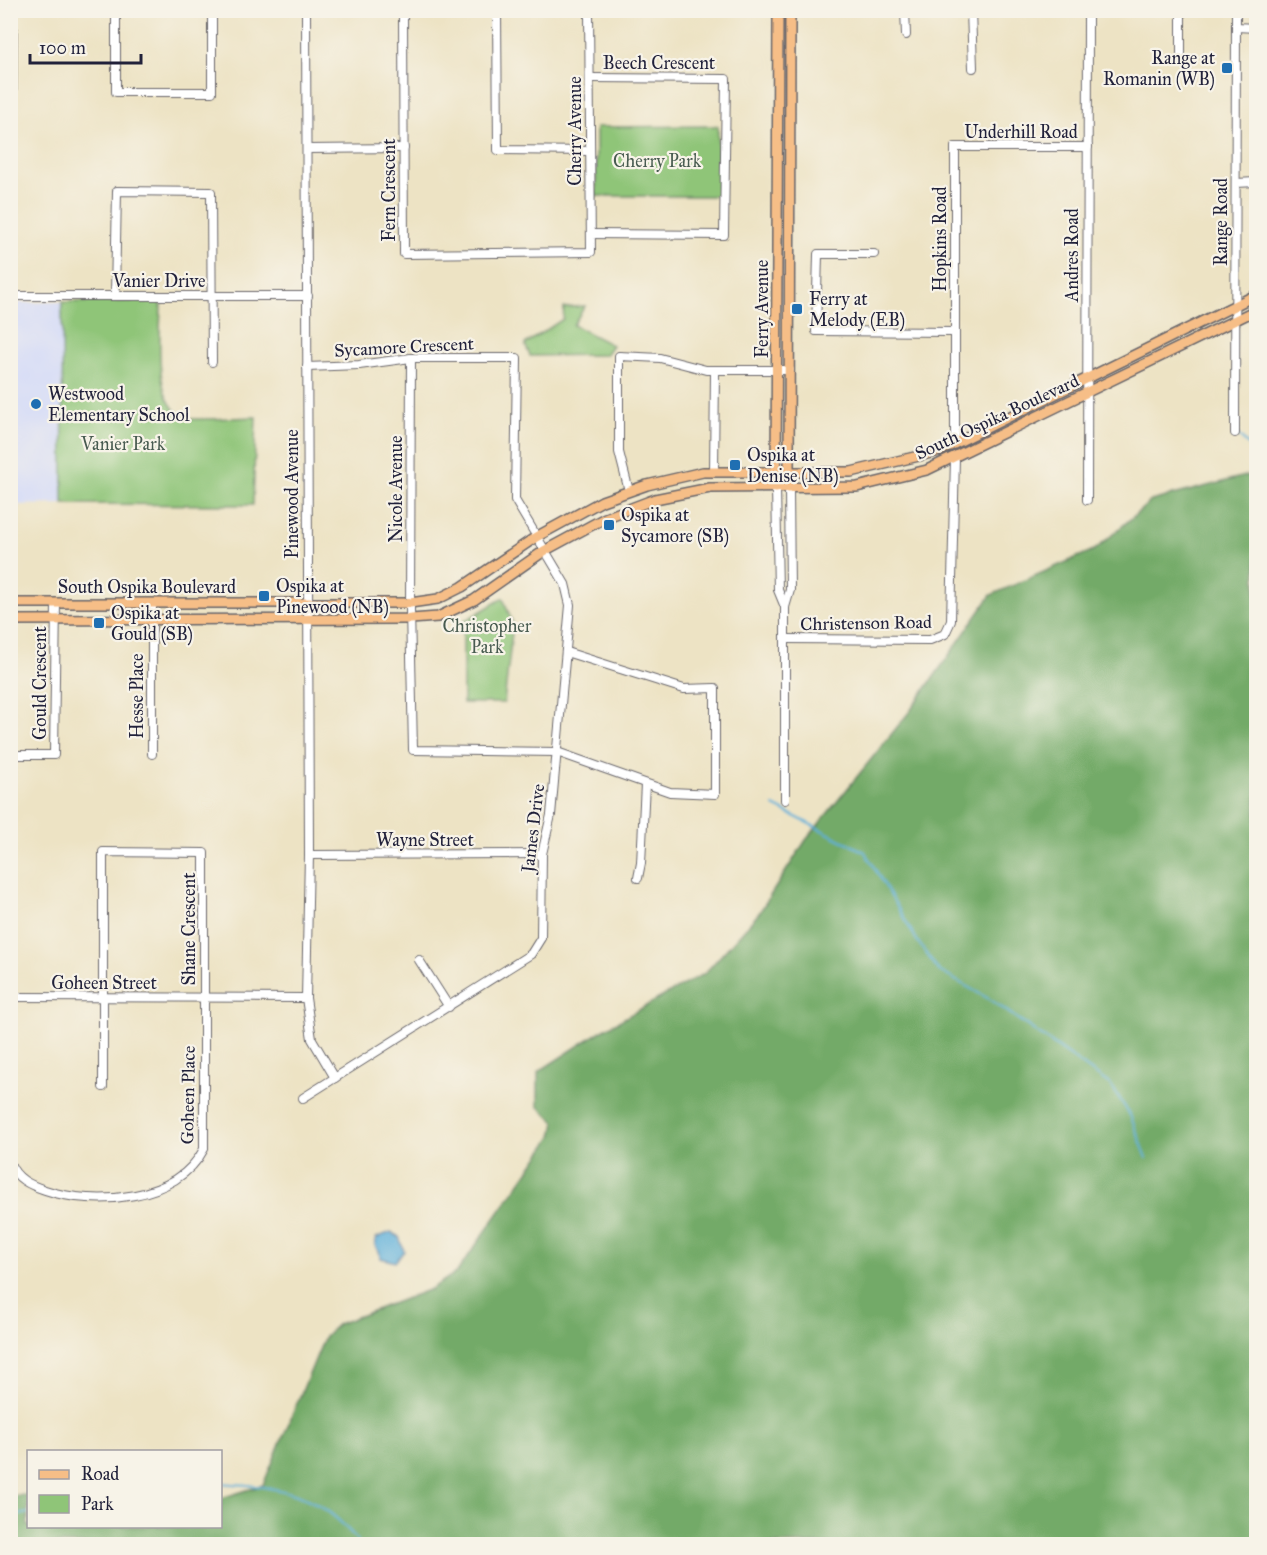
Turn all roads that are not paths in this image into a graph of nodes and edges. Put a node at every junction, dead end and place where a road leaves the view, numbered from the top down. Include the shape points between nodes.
1 (13, 10) edge
2 (116, 10) edge
3 (212, 10) edge
4 (306, 10) edge
5 (403, 10) edge
6 (497, 10) edge
7 (589, 10) edge
8 (778, 10) edge
9 (790, 10) edge
10 (905, 10) edge
11 (971, 10) edge
12 (1088, 10) edge
13 (1182, 10) edge
14 (1236, 10) edge
15 (1236, 27) junction
16 (1257, 28) edge
17 (906, 35) dead end
18 (1181, 54) dead end
19 (973, 68) dead end
20 (590, 78) junction
21 (12, 89) edge
22 (955, 147) joint
23 (1088, 147) junction
24 (404, 148) junction
25 (307, 149) junction
26 (590, 151) junction
27 (1257, 182) edge
28 (1236, 183) junction
29 (11, 192) edge
30 (591, 234) junction
31 (591, 252) joint
32 (874, 254) dead end
33 (1257, 295) edge
34 (11, 296) edge
35 (115, 296) junction
36 (212, 296) junction
37 (308, 297) junction
38 (1236, 306) junction
39 (1257, 310) edge
40 (1235, 320) junction
41 (955, 332) junction
42 (411, 358) junction
43 (212, 362) dead end
44 (307, 367) junction
45 (778, 369) junction
46 (790, 369) junction
47 (716, 370) junction
48 (1087, 378) junction
49 (1087, 393) junction
50 (1235, 433) dead end
51 (955, 443) junction
52 (955, 458) junction
53 (714, 472) junction
54 (776, 472) junction
55 (790, 472) junction
56 (776, 488) junction
57 (789, 488) junction
58 (629, 491) junction
59 (1087, 500) dead end
60 (536, 537) junction
61 (544, 550) junction
62 (10, 603) edge
63 (56, 603) junction
64 (152, 603) junction
65 (410, 603) junction
66 (308, 604) junction
67 (785, 607) junction
68 (10, 620) edge
69 (55, 620) junction
70 (152, 620) junction
71 (308, 620) junction
72 (411, 620) junction
73 (787, 639) junction
74 (566, 652) junction
75 (557, 752) junction
76 (152, 754) dead end
77 (10, 755) edge
78 (645, 784) junction
79 (785, 800) dead end
80 (542, 854) junction
81 (309, 855) junction
82 (638, 878) dead end
83 (419, 960) dead end
84 (10, 997) edge
85 (103, 998) junction
86 (204, 998) junction
87 (306, 998) junction
88 (448, 1007) junction
89 (335, 1078) junction
90 (103, 1087) dead end
91 (303, 1098) dead end
92 (10, 1163) edge

1 - 21 street
2 - 3 street via 116,92 212,92
4 - 25 street, Pinewood Avenue
5 - 24 street, Fern Crescent
6 - 26 street via 498,150
7 - 20 street, Cherry Avenue
8 - 45 main road, Ferry Avenue
9 - 46 main road, Ferry Avenue
10 - 17 street
11 - 19 street
12 - 23 street, Andres Road
13 - 18 street
14 - 15 street, Range Road
15 - 16 street
15 - 28 street, Range Road
20 - 26 street, Cherry Avenue
20 - 30 street, Beech Crescent via 726,79 724,235
21 - 29 street
22 - 23 street, Underhill Road
22 - 41 street, Hopkins Road
23 - 48 street, Andres Road
24 - 25 street
24 - 31 street, Fern Crescent via 404,254
25 - 37 street, Pinewood Avenue
26 - 30 street, Cherry Avenue
27 - 28 street
28 - 38 street, Range Road
29 - 34 street
30 - 31 street, Cherry Avenue
32 - 41 street via 818,254 816,331
33 - 38 main road, South Ospika Boulevard
34 - 35 street, Vanier Drive
35 - 36 street, Vanier Drive
35 - 36 street via 117,191 211,192
36 - 37 street, Vanier Drive
36 - 43 street
37 - 44 street, Pinewood Avenue
38 - 40 street, Range Road
38 - 48 main road, South Ospika Boulevard
39 - 40 main road, South Ospika Boulevard
40 - 49 main road, South Ospika Boulevard
40 - 50 street, Range Road
41 - 51 street, Hopkins Road
42 - 44 street, Sycamore Crescent
42 - 60 street, Sycamore Crescent via 517,358 515,500
42 - 65 street, Nicole Avenue
44 - 66 street, Pinewood Avenue
45 - 46 street
45 - 47 street
45 - 54 main road, Ferry Avenue
46 - 55 main road, Ferry Avenue
47 - 53 street
47 - 58 street via 660,358 619,356 619,452
48 - 49 street, Andres Road
48 - 51 main road, South Ospika Boulevard
49 - 52 main road, South Ospika Boulevard
49 - 59 street, Andres Road
51 - 55 main road, South Ospika Boulevard via 940,451 851,472
52 - 57 main road, South Ospika Boulevard via 927,470 857,487
52 - 73 street, Christenson Road via 951,621 945,634 930,640
53 - 54 main road, South Ospika Boulevard
53 - 58 main road, South Ospika Boulevard
54 - 55 main road, South Ospika Boulevard
54 - 56 main road, Ferry Avenue
55 - 57 main road, Ferry Avenue
56 - 57 main road, South Ospika Boulevard
56 - 61 main road, South Ospika Boulevard via 710,488 655,499
56 - 67 street, Ferry Avenue via 778,590
57 - 67 street, Ferry Avenue via 790,591
58 - 60 main road, South Ospika Boulevard via 602,501
60 - 61 street, Sycamore Crescent
60 - 65 main road, South Ospika Boulevard via 462,587 438,598
61 - 72 main road, South Ospika Boulevard via 474,600 438,617
61 - 74 street, James Drive via 565,584 570,605
62 - 63 main road, South Ospika Boulevard
63 - 64 main road, South Ospika Boulevard
63 - 69 street, Gould Crescent
64 - 66 main road, South Ospika Boulevard
64 - 70 street, Hesse Place
65 - 66 main road, South Ospika Boulevard
65 - 72 street, Nicole Avenue
66 - 71 street, Pinewood Avenue
67 - 73 street, Ferry Avenue
68 - 69 main road, South Ospika Boulevard
69 - 70 main road, South Ospika Boulevard
69 - 77 street, Gould Crescent via 54,755
70 - 71 main road, South Ospika Boulevard
70 - 76 street, Hesse Place
71 - 72 main road, South Ospika Boulevard
71 - 81 street, Pinewood Avenue
72 - 75 street, Nicole Avenue via 413,750
73 - 79 street, Ferry Avenue
74 - 75 street, James Drive
74 - 78 street via 684,689 715,688 715,794 670,792
75 - 78 street
75 - 80 street, James Drive via 551,815
78 - 82 street
80 - 81 street, Wayne Street
80 - 88 street, James Drive via 541,938 531,954
81 - 87 street, Pinewood Avenue
83 - 88 street
84 - 85 street, Goheen Street
85 - 86 street, Goheen Street
85 - 86 street, Shane Crescent via 103,852 204,853
85 - 90 street
86 - 87 street, Goheen Street
86 - 92 street, Goheen Place via 204,1149 197,1162 171,1181 134,1196 102,1200 62,1196 32,1186 14,1174
87 - 89 street, Pinewood Avenue via 312,1039
88 - 89 street, James Drive
89 - 91 street, James Drive

